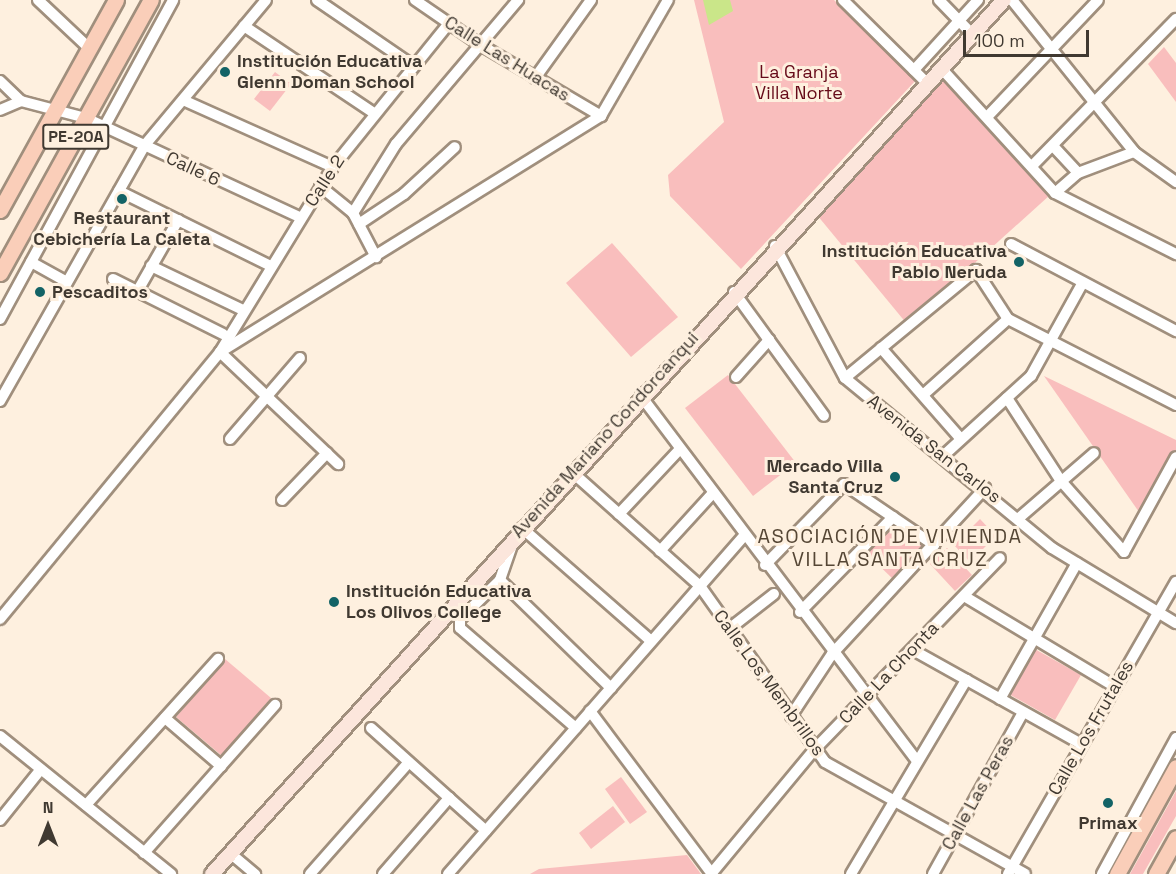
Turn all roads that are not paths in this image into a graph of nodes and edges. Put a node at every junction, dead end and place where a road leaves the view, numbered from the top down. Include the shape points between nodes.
1 (38, 0) edge
2 (116, 0) edge
3 (151, 0) edge
4 (173, 0) edge
5 (266, 0) edge
6 (317, 0) edge
7 (415, 0) edge
8 (518, 0) edge
9 (591, 0) edge
10 (668, 0) edge
11 (843, 0) edge
12 (939, 0) edge
13 (978, 0) edge
14 (1004, 0) edge
15 (1012, 0) edge
16 (1098, 0) edge
17 (1176, 19) edge
18 (959, 21) junction
19 (449, 23) junction
20 (244, 26) junction
21 (972, 34) junction
22 (478, 44) junction
23 (89, 48) junction
24 (1053, 49) junction
25 (412, 65) junction
26 (941, 68) junction
27 (914, 70) junction
28 (535, 78) junction
29 (0, 81) edge
30 (927, 83) junction
31 (183, 99) junction
32 (21, 101) junction
33 (1096, 104) junction
34 (0, 110) edge
35 (55, 111) junction
36 (374, 113) junction
37 (601, 116) junction
38 (987, 117) junction
39 (86, 118) junction
40 (106, 126) junction
41 (144, 146) junction
42 (455, 147) dead end
43 (1054, 147) junction
44 (1134, 152) junction
45 (1032, 166) junction
46 (333, 167) junction
47 (1078, 172) junction
48 (1176, 182) edge
49 (320, 186) junction
50 (119, 191) junction
51 (1055, 193) junction
52 (0, 210) edge
53 (353, 213) junction
54 (301, 218) junction
55 (178, 220) junction
56 (359, 224) junction
57 (1011, 244) dead end
58 (775, 246) junction
59 (1176, 254) edge
60 (376, 257) junction
61 (31, 262) junction
62 (151, 266) junction
63 (271, 266) junction
64 (0, 273) edge
65 (113, 279) dead end
66 (68, 282) junction
67 (1083, 282) junction
68 (137, 292) junction
69 (734, 292) junction
70 (243, 310) junction
71 (1008, 319) junction
72 (0, 320) edge
73 (1176, 331) edge
74 (223, 334) dead end
75 (769, 340) junction
76 (1051, 341) junction
77 (881, 348) junction
78 (220, 352) junction
79 (300, 358) dead end
80 (736, 377) dead end
81 (845, 378) junction
82 (923, 395) junction
83 (267, 396) junction
84 (640, 396) junction
85 (1007, 398) junction
86 (0, 401) edge
87 (1176, 405) edge
88 (824, 416) dead end
89 (960, 438) junction
90 (230, 439) dead end
91 (680, 449) junction
92 (327, 453) junction
93 (1094, 453) dead end
94 (943, 456) junction
95 (1176, 458) edge
96 (338, 464) dead end
97 (572, 472) junction
98 (1172, 475) edge
99 (1061, 481) junction
100 (985, 488) junction
101 (713, 493) junction
102 (282, 500) dead end
103 (619, 514) junction
104 (893, 517) junction
105 (1019, 518) junction
106 (519, 531) junction
107 (744, 536) junction
108 (934, 545) junction
109 (660, 551) junction
110 (1000, 558) dead end
111 (1077, 563) junction
112 (765, 564) junction
113 (500, 580) junction
114 (1176, 582) edge
115 (700, 586) junction
116 (774, 594) dead end
117 (964, 596) junction
118 (1158, 611) junction
119 (801, 612) junction
120 (0, 619) edge
121 (1176, 622) edge
122 (729, 629) junction
123 (1035, 639) junction
124 (651, 641) junction
125 (913, 650) junction
126 (832, 654) junction
127 (218, 658) dead end
128 (966, 680) junction
129 (1114, 686) junction
130 (611, 688) junction
131 (866, 697) junction
132 (1000, 699) junction
133 (275, 705) dead end
134 (590, 711) junction
135 (1023, 712) junction
136 (790, 716) junction
137 (165, 718) junction
138 (371, 728) dead end
139 (576, 728) junction
140 (0, 736) edge
141 (1176, 738) edge
142 (1081, 744) junction
143 (814, 750) junction
144 (916, 760) junction
145 (409, 762) junction
146 (221, 766) junction
147 (1176, 767) edge
148 (41, 769) junction
149 (449, 798) junction
150 (892, 800) junction
151 (86, 806) junction
152 (0, 820) edge
153 (486, 831) junction
154 (955, 834) junction
155 (1176, 838) edge
156 (144, 853) junction
157 (230, 854) junction
158 (1010, 870) edge
159 (171, 874) edge
160 (212, 874) edge
161 (255, 874) edge
162 (310, 874) edge
163 (383, 874) edge
164 (448, 874) edge
165 (712, 874) edge
166 (851, 874) edge
167 (933, 874) edge
168 (1025, 874) edge
169 (1102, 874) edge
170 (1117, 874) edge
171 (1156, 874) edge

1 - 23 street
2 - 23 main road, PE-20A
3 - 39 main road, PE-20A
4 - 40 street
5 - 20 street
6 - 25 street
7 - 19 street, Calle Las Huacas
8 - 22 street
9 - 28 street
10 - 37 street
11 - 27 street
12 - 18 street
13 - 18 street
14 - 21 street, Avenida Mariano Condorcanqui
15 - 24 street
16 - 24 street
17 - 33 street
18 - 21 street
18 - 27 street
19 - 22 street, Calle Las Huacas
19 - 25 street, Calle 2
20 - 31 street
20 - 36 street
21 - 26 street, Avenida Mariano Condorcanqui
22 - 28 street, Calle Las Huacas
22 - 53 street via 396,144
23 - 35 main road, PE-20A
24 - 33 street
24 - 38 street
25 - 36 street, Calle 2
26 - 30 street, Avenida Mariano Condorcanqui
26 - 38 street
27 - 30 street
28 - 37 street, Calle Las Huacas
29 - 32 street
30 - 58 street, Avenida Mariano Condorcanqui
31 - 41 street
31 - 46 street
32 - 34 street
32 - 35 street, Calle 6
33 - 43 street
33 - 44 street
35 - 39 street, Calle 6
35 - 52 main road, PE-20A
36 - 46 street, Calle 2
37 - 60 street
38 - 45 street
39 - 40 street, Calle 6
39 - 64 main road, PE-20A
40 - 41 street, Calle 6
40 - 61 street
41 - 50 street
41 - 54 street, Calle 6
42 - 56 street via 404,194
43 - 45 street
43 - 47 street
44 - 47 street
44 - 48 street
45 - 51 street
46 - 49 street, Calle 2
47 - 51 street
49 - 53 street
49 - 54 street, Calle 2
50 - 55 street
50 - 66 street
51 - 59 street
53 - 56 street
54 - 63 street, Calle 2
55 - 62 street
55 - 63 street
56 - 60 street
57 - 67 street
58 - 69 street, Avenida Mariano Condorcanqui
58 - 81 street, Avenida San Carlos
60 - 78 street
61 - 66 street
61 - 72 street
62 - 68 street
62 - 70 street
63 - 70 street, Calle 2
65 - 68 street
66 - 86 street
67 - 73 street
67 - 76 street
68 - 74 street
69 - 75 street
69 - 84 street, Avenida Mariano Condorcanqui
70 - 78 street, Calle 2
71 - 76 street
71 - 77 street via 975,270
71 - 82 street
75 - 80 street
75 - 88 street
76 - 85 street via 1031,376
76 - 87 street
77 - 81 street
77 - 82 street
78 - 83 street
78 - 120 street
79 - 83 street
81 - 94 street, Avenida San Carlos
82 - 89 street
83 - 90 street
83 - 92 street
84 - 91 street
84 - 97 street, Avenida Mariano Condorcanqui
85 - 89 street
85 - 99 street
89 - 94 street
91 - 101 street
91 - 103 street
92 - 96 street
92 - 102 street
93 - 99 street
94 - 100 street, Avenida San Carlos
95 - 98 street
97 - 103 street, Calle Los Membrillos
97 - 106 street, Avenida Mariano Condorcanqui
98 - 99 street via 1124,552
99 - 105 street
100 - 105 street, Avenida San Carlos
100 - 108 street
101 - 107 street
101 - 109 street
103 - 109 street, Calle Los Membrillos
104 - 108 street
104 - 112 street via 844,484
104 - 119 street
105 - 111 street, Avenida San Carlos
106 - 113 street
106 - 124 street
106 - 157 street, Avenida Mariano Condorcanqui
107 - 112 street
107 - 115 street
108 - 126 street
109 - 115 street, Calle Los Membrillos
110 - 117 street, Calle La Chonta
111 - 118 street, Avenida San Carlos
111 - 123 street
112 - 119 street
113 - 130 street
113 - 139 street via 460,619 460,628
114 - 118 street, Calle Los Frutales
115 - 122 street, Calle Los Membrillos
115 - 124 street
116 - 122 street
117 - 123 street
117 - 125 street, Calle La Chonta
118 - 121 street, Avenida San Carlos
118 - 129 street, Calle Los Frutales
119 - 126 street
122 - 136 street, Calle Los Membrillos
123 - 129 street
123 - 132 street
124 - 130 street
125 - 128 street
125 - 131 street, Calle La Chonta
126 - 131 street
126 - 136 street
127 - 137 street
128 - 132 street
128 - 144 street
129 - 142 street, Calle Los Frutales
130 - 134 street
131 - 143 street, Calle La Chonta
131 - 144 street
132 - 135 street
133 - 146 street
134 - 139 street
134 - 165 street
135 - 142 street
135 - 154 street, Calle Las Peras
136 - 143 street, Calle Los Membrillos
137 - 146 street
137 - 151 street
138 - 145 street
139 - 153 street
140 - 148 street
141 - 169 street
142 - 158 street, Calle Los Frutales
143 - 150 street, Calle Los Membrillos
143 - 165 street, Calle La Chonta
144 - 150 street
145 - 149 street
145 - 162 street
146 - 156 street
147 - 170 main road
148 - 151 street
148 - 152 street
149 - 153 street
149 - 163 street
150 - 154 street, Calle Los Membrillos
150 - 166 street
151 - 156 street
153 - 164 street
154 - 158 street, Calle Los Membrillos
154 - 167 street, Calle Las Peras
155 - 171 main road
156 - 159 street
157 - 160 street, Avenida Mariano Condorcanqui
157 - 161 street
158 - 168 street, Calle Los Membrillos

